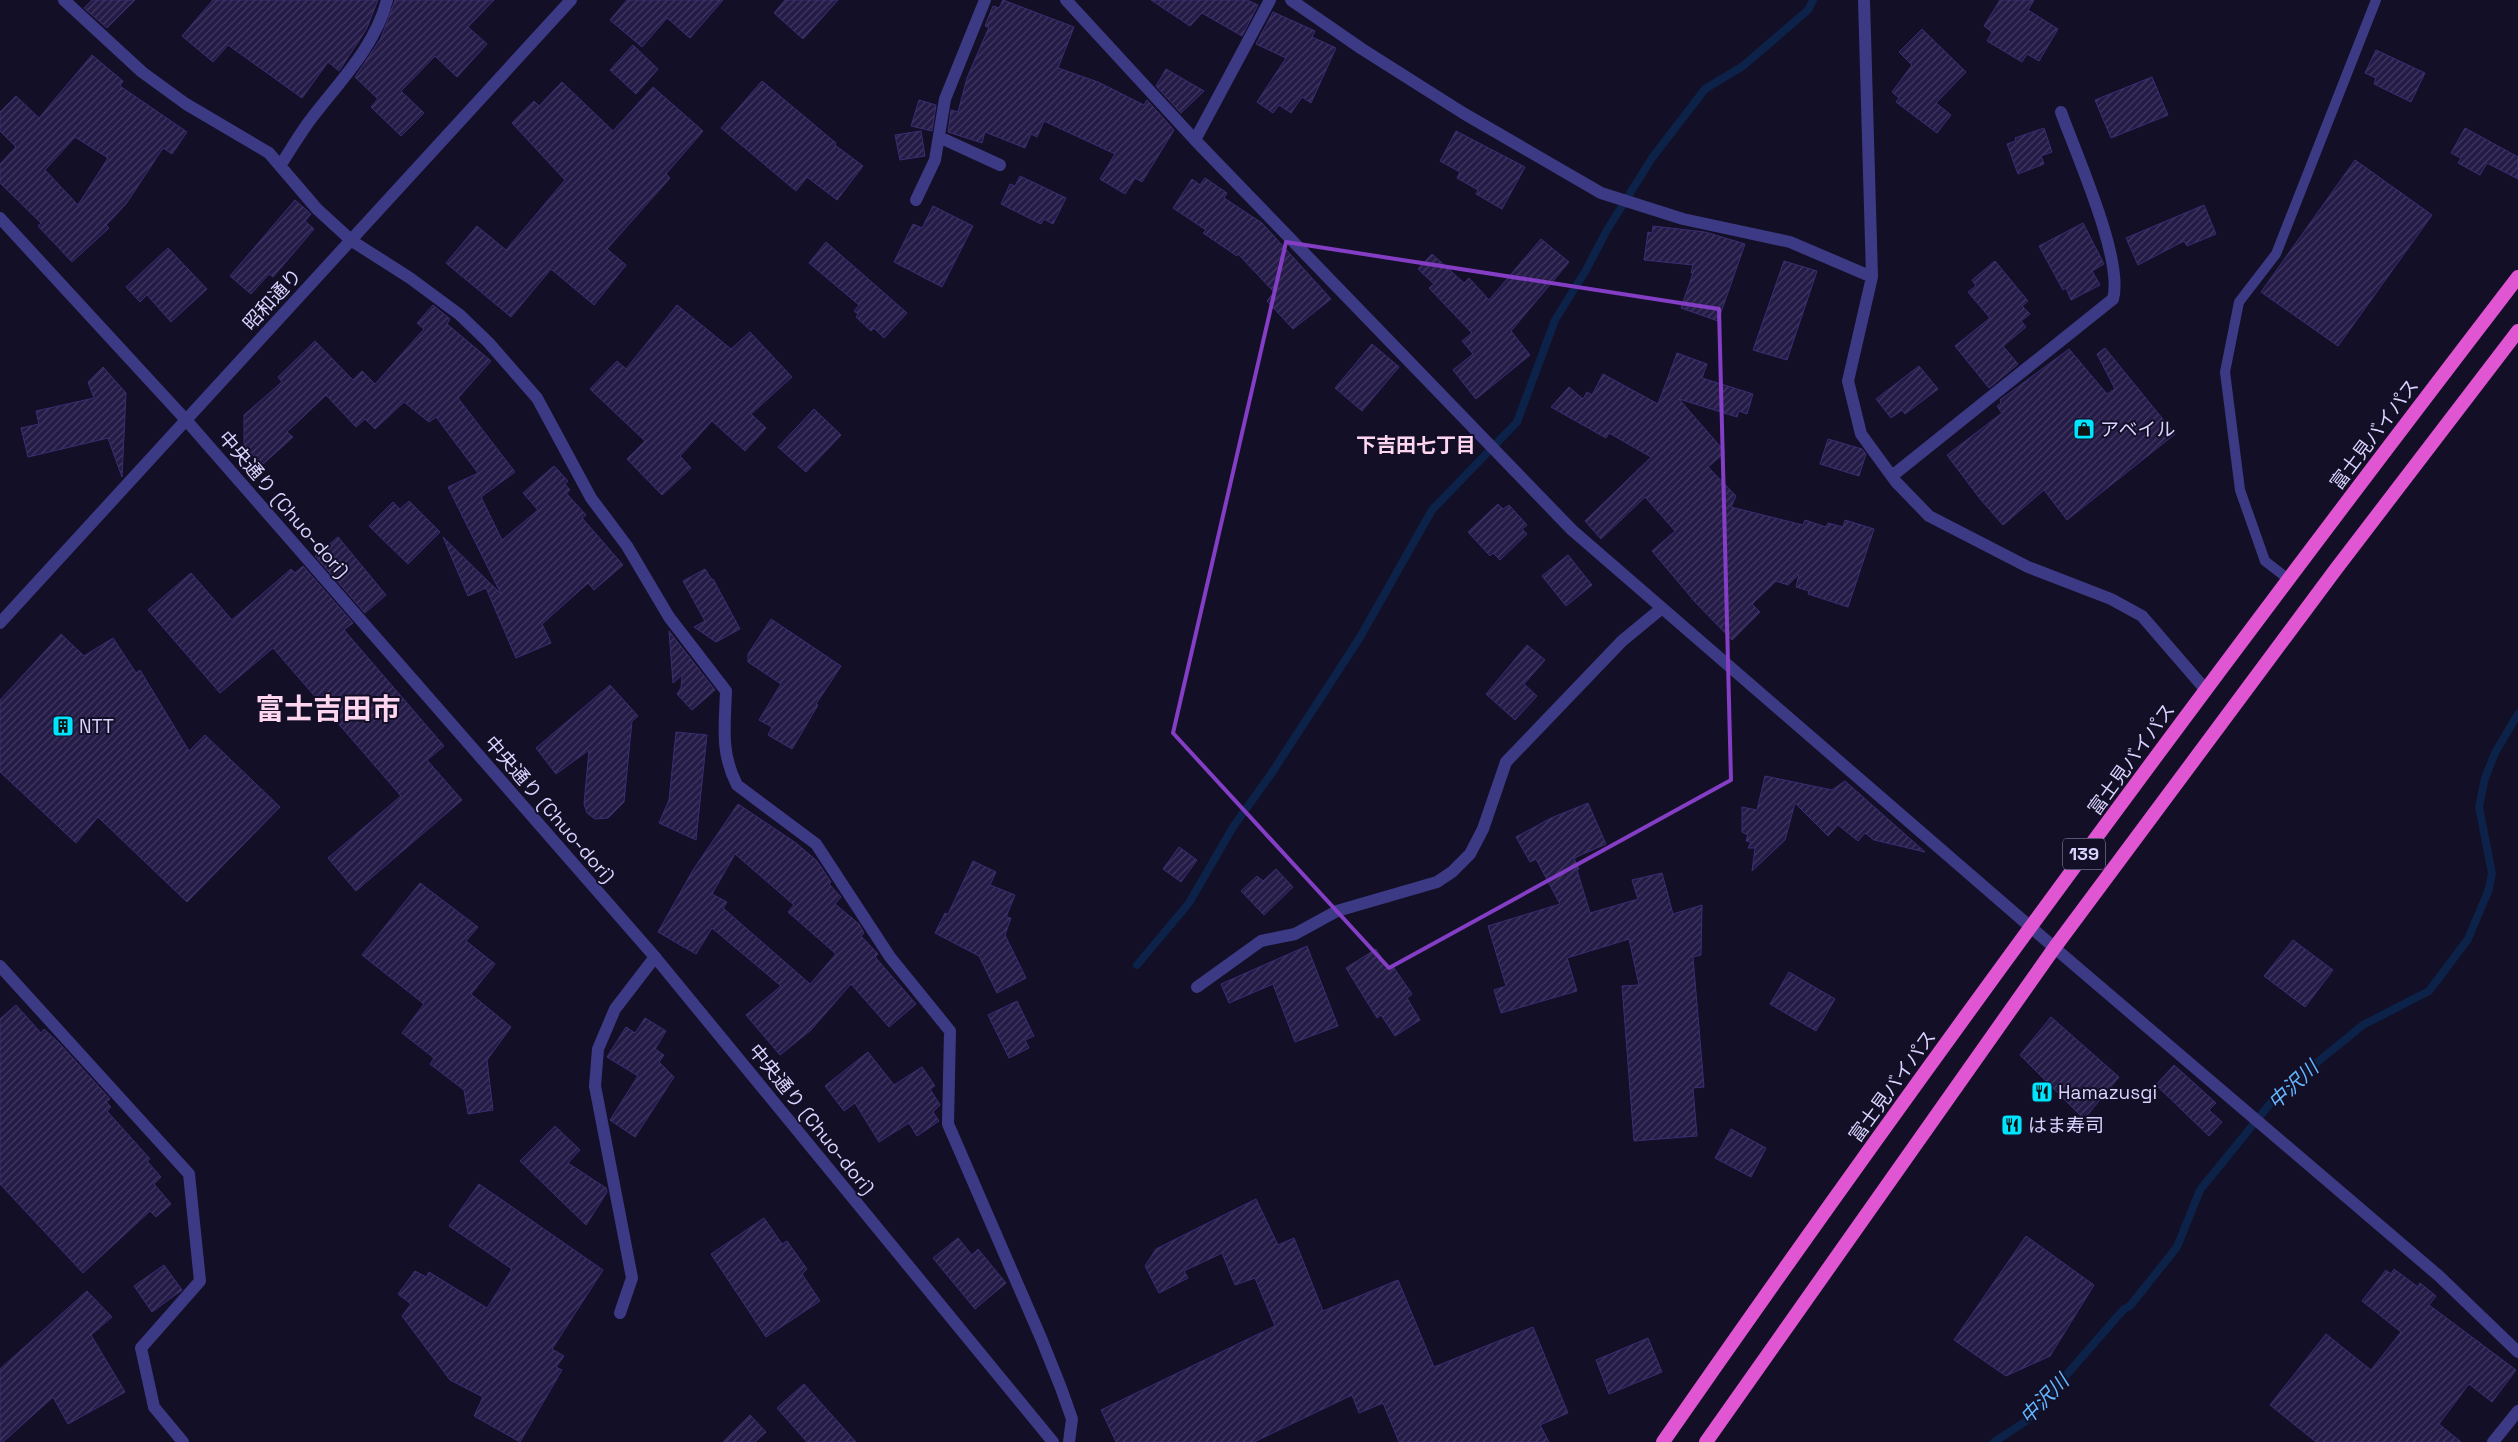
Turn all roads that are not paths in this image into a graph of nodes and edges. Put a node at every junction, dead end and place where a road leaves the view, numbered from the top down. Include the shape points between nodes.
1 (64, 0) edge
2 (387, 0) edge
3 (571, 0) edge
4 (985, 0) edge
5 (1066, 0) edge
6 (1270, 0) edge
7 (1291, 0) edge
8 (1864, 0) edge
9 (2376, 0) edge
10 (2061, 112) dead end
11 (939, 137) junction
12 (1195, 140) junction
13 (1000, 165) dead end
14 (280, 166) junction
15 (916, 200) dead end
16 (0, 218) edge
17 (352, 241) junction
18 (1872, 277) junction
19 (2518, 277) edge
20 (2518, 331) edge
21 (186, 420) junction
22 (1892, 476) junction
23 (2288, 578) junction
24 (1662, 608) junction
25 (0, 623) edge
26 (2205, 689) junction
27 (2031, 926) junction
28 (2055, 947) junction
29 (655, 957) junction
30 (0, 966) edge
31 (1197, 987) dead end
32 (620, 1313) dead end
33 (2518, 1352) edge
34 (2518, 1411) edge
35 (183, 1442) edge
36 (1053, 1442) edge
37 (1069, 1442) edge
38 (1663, 1442) edge
39 (1706, 1442) edge
40 (2493, 1442) edge

1 - 14 street via 142,72 186,104 269,154
2 - 14 street via 363,52 307,124
3 - 17 street, 昭和通り
4 - 11 street via 945,99
5 - 12 street
6 - 12 street
7 - 18 street via 1463,113 1601,192 1683,219 1790,242
8 - 18 street
9 - 23 lane via 2276,254 2240,302 2225,372 2240,490 2265,561
10 - 22 street via 2109,243 2117,286 2113,299
11 - 13 street
11 - 15 street via 935,160
12 - 24 street via 1572,530
14 - 17 street via 317,210
16 - 21 street, 中央通り (Chuo-dori)
17 - 21 street, 昭和通り
17 - 37 street via 460,315 537,398 590,498 627,546 669,617 726,691 722,733 737,785 816,844 890,957 950,1031 948,1124 1061,1388 1072,1419
18 - 22 street via 1848,381 1861,434
19 - 23 highway, 富士見バイパス / 139
20 - 28 highway, 139
21 - 25 street, 昭和通り
21 - 29 street, 中央通り (Chuo-dori)
22 - 26 street via 1929,516 2028,567 2111,599 2142,616
23 - 26 highway, 富士見バイパス / 139
24 - 27 street
24 - 31 street via 1622,641 1506,762 1483,830 1470,854 1452,872 1437,882 1337,911 1295,934 1261,941
26 - 27 highway, 富士見バイパス / 139
27 - 28 street
27 - 38 highway, 富士見バイパス / 139 via 1821,1215
28 - 33 street via 2439,1276
28 - 39 highway, 139
29 - 32 street via 615,1009 598,1050 595,1086 632,1278
29 - 36 street, 中央通り (Chuo-dori)
30 - 35 street via 190,1174 200,1281 141,1348 154,1406
34 - 40 street

